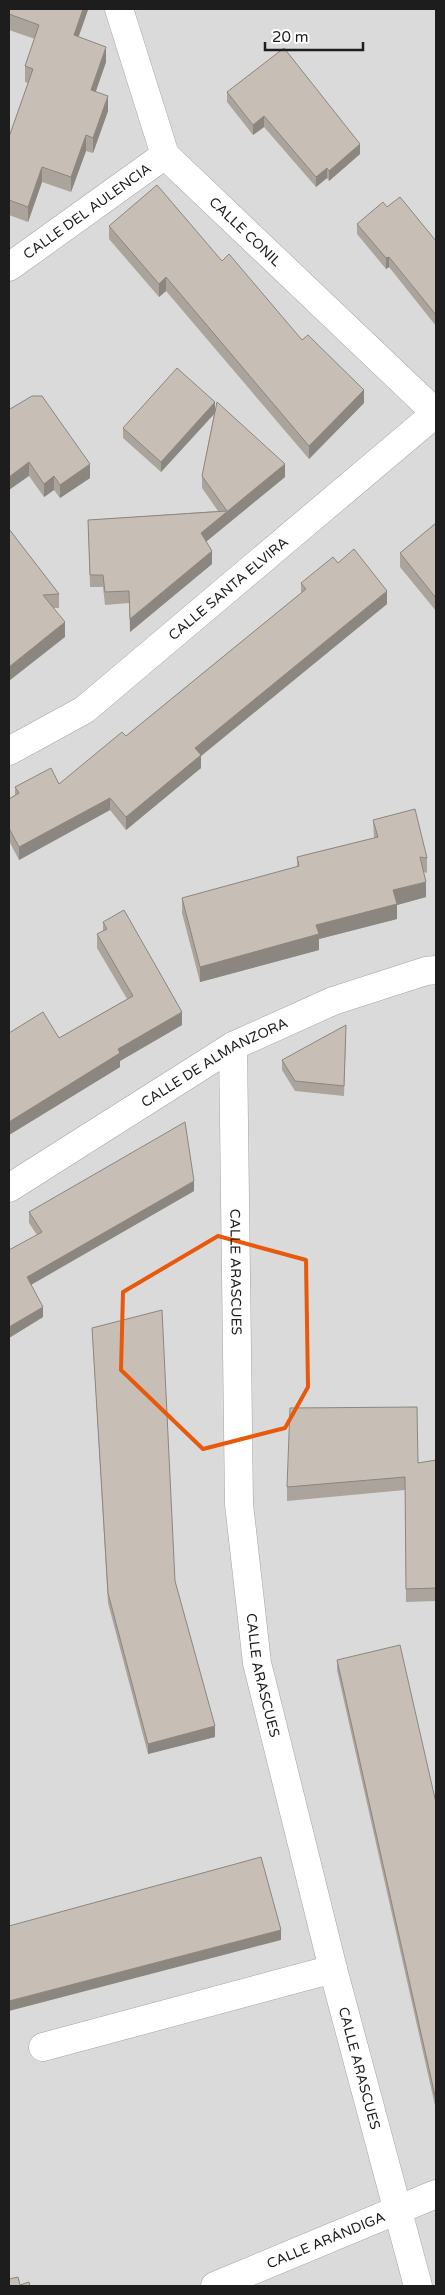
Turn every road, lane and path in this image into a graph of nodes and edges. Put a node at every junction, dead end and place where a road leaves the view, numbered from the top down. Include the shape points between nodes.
1 (119, 9) edge
2 (165, 155) junction
3 (9, 267) edge
4 (436, 413) edge
5 (9, 751) edge
6 (436, 970) edge
7 (234, 1046) junction
8 (9, 1188) edge
9 (333, 1969) junction
10 (43, 2047) dead end
11 (436, 2194) edge
12 (398, 2209) junction
13 (215, 2286) edge
14 (418, 2286) edge

1 - 2 street, CALLE CONIL
2 - 3 street, CALLE DEL AULENCIA
2 - 4 street, CALLE CONIL
4 - 5 street, CALLE SANTA ELVIRA via 84,710
6 - 7 street, CALLE DE ALMANZORA via 333,1001
7 - 8 street, CALLE DE ALMANZORA
7 - 9 street, CALLE ARASCUES via 242,1522 257,1663
9 - 10 street
9 - 12 street, CALLE ARASCUES
11 - 12 street, CALLE ARÁNDIGA
12 - 13 street, CALLE ARÁNDIGA
12 - 14 street, CALLE ARASCUES

